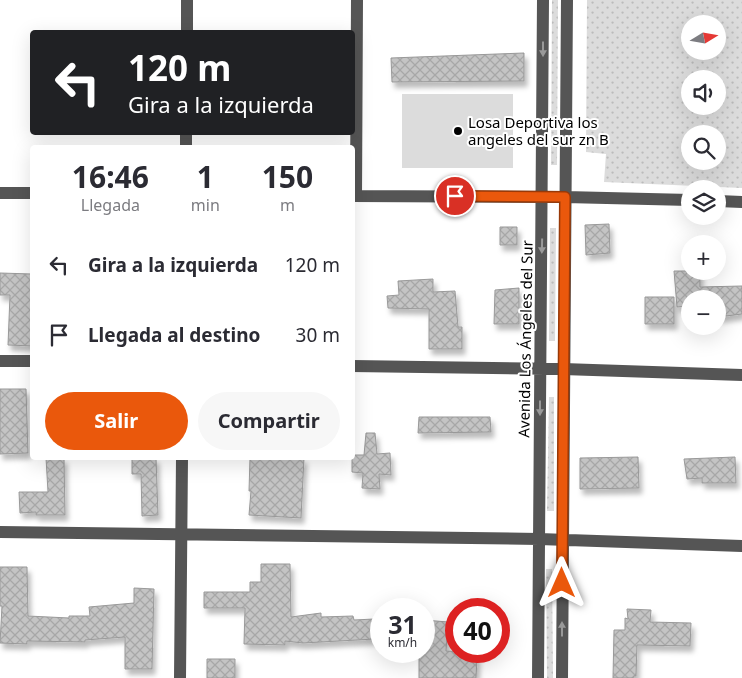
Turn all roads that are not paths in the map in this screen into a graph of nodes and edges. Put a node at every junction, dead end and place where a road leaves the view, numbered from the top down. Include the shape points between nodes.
1 (187, 0) edge
2 (357, 0) edge
3 (543, 0) edge
4 (567, 0) edge
5 (187, 30) edge
6 (355, 131) edge
7 (0, 193) edge
8 (30, 193) edge
9 (355, 196) edge
10 (543, 197) junction
11 (565, 197) junction
12 (681, 200) edge
13 (726, 201) edge
14 (742, 202) edge
15 (0, 360) edge
16 (30, 361) edge
17 (355, 366) edge
18 (564, 368) junction
19 (540, 369) junction
20 (742, 375) edge
21 (182, 460) edge
22 (0, 532) edge
23 (182, 535) junction
24 (539, 539) junction
25 (562, 540) junction
26 (742, 546) edge
27 (180, 678) edge
28 (538, 678) edge
29 (562, 678) edge

1 - 5 street
2 - 6 street
3 -> 10 street, Avenida Los Ángeles del Sur
4 - 11 street
7 - 8 street
9 - 10 street
10 - 11 street
10 -> 19 street, Avenida Los Ángeles del Sur
11 - 12 street
11 - 18 street
13 - 14 street
15 - 16 street
17 - 19 street
18 - 19 street
18 - 20 street
18 - 25 street
19 -> 24 street, Avenida Los Ángeles del Sur
21 - 23 street
22 - 23 street
23 - 24 street
23 - 27 street
24 - 25 street
24 - 28 street, Avenida Los Ángeles del Sur
25 - 26 street
29 -> 25 street

